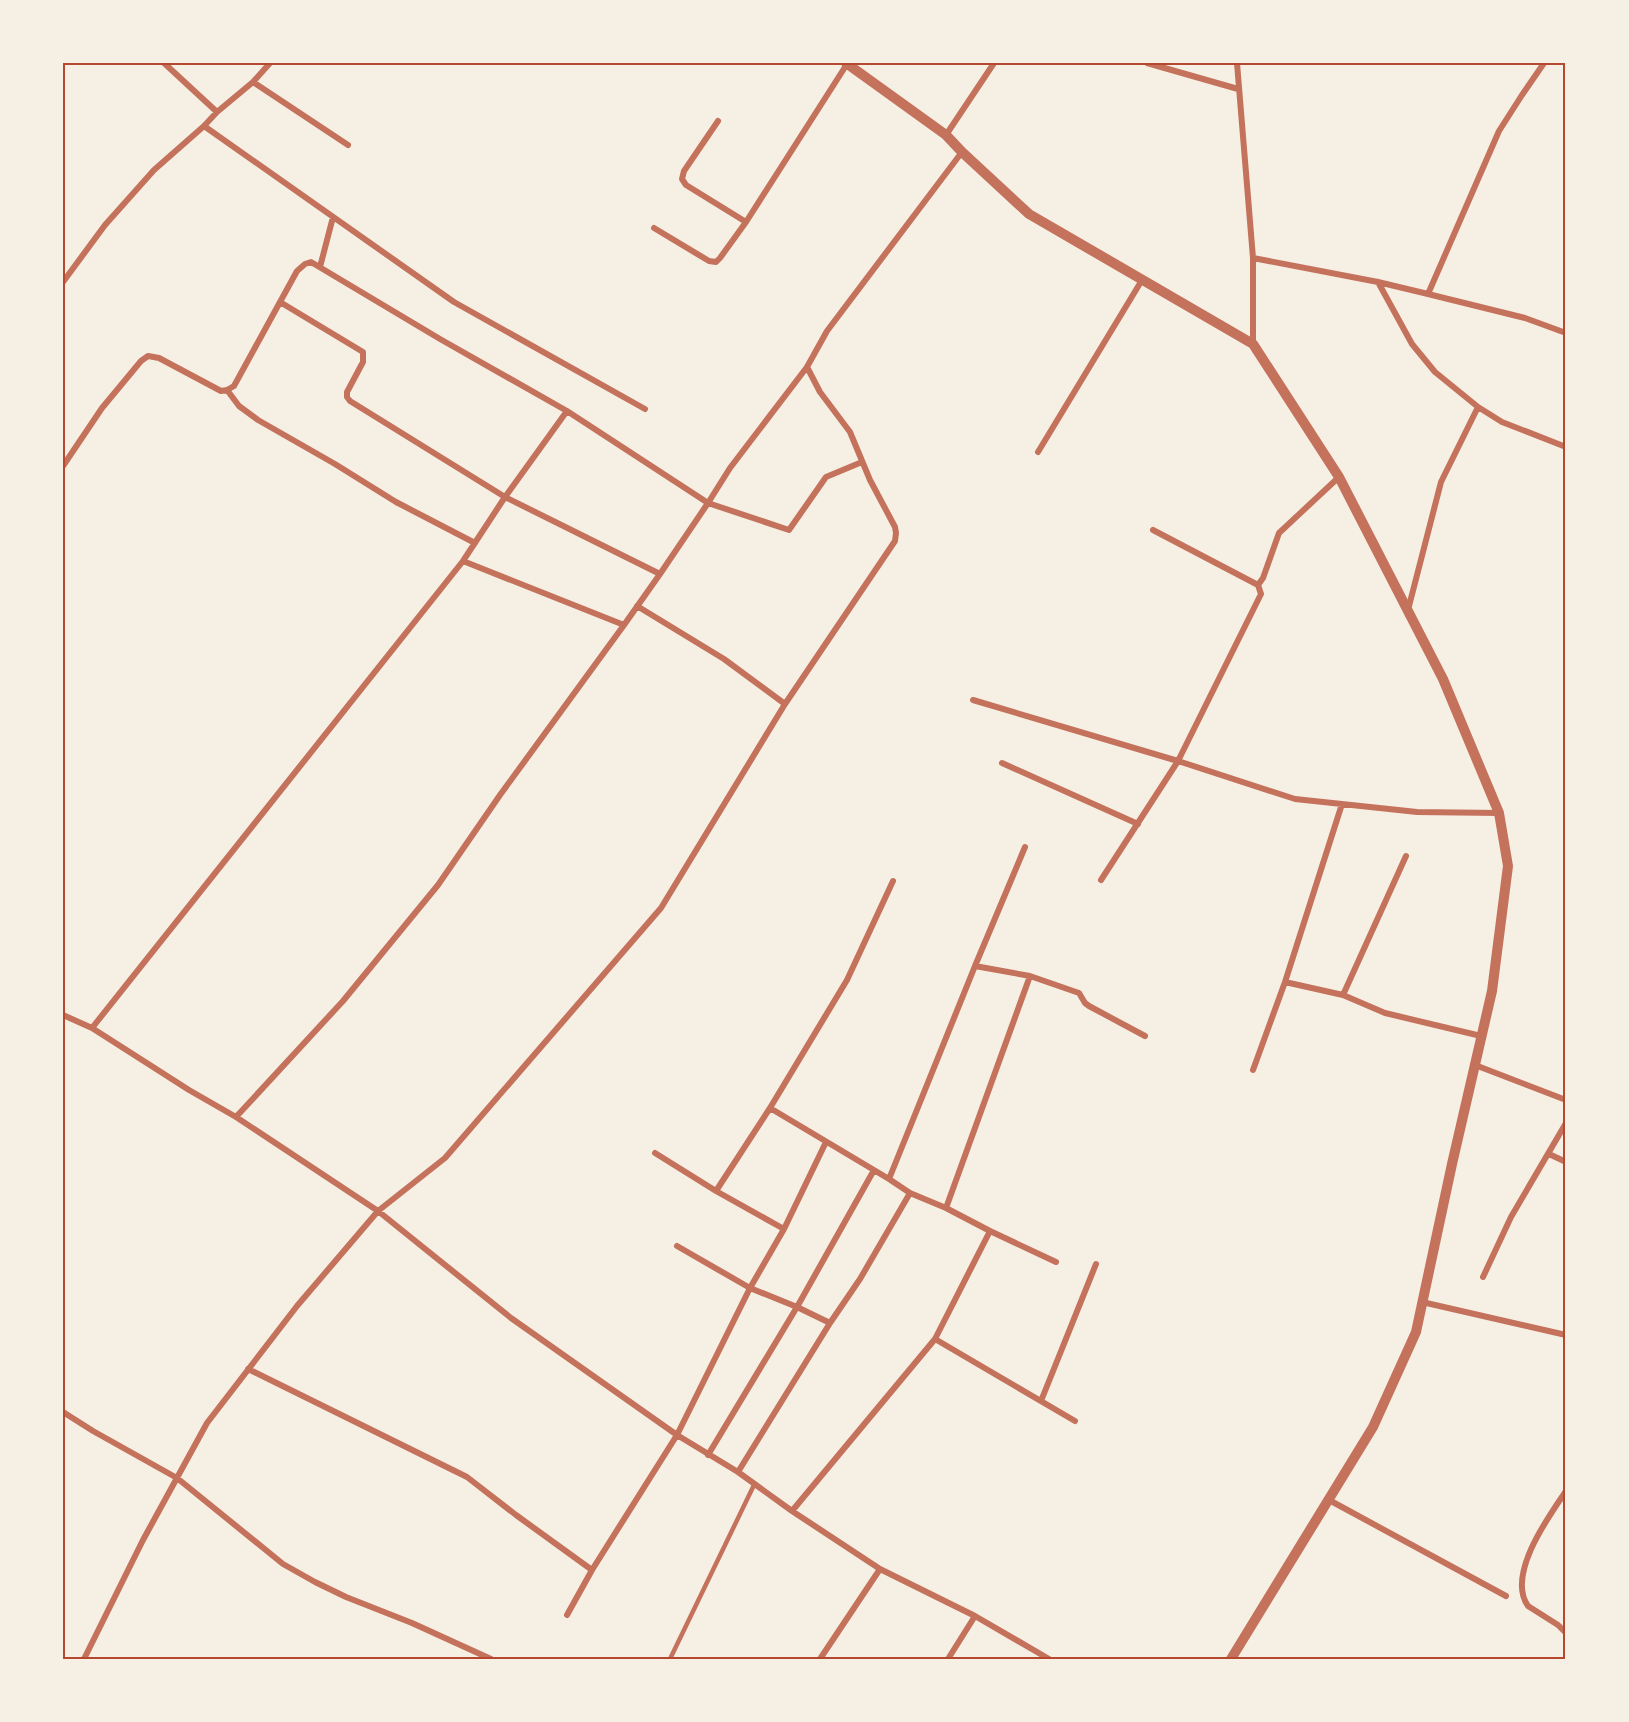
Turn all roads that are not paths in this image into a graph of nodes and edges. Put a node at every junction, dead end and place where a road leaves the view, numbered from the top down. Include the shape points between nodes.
1 (164, 63) edge
2 (270, 63) edge
3 (994, 63) edge
4 (1147, 63) edge
5 (1237, 63) edge
6 (1545, 63) edge
7 (846, 64) edge
8 (253, 82) junction
9 (1238, 89) junction
10 (217, 112) junction
11 (718, 121) dead end
12 (204, 126) junction
13 (946, 135) junction
14 (348, 145) dead end
15 (962, 152) junction
16 (333, 217) junction
17 (746, 222) junction
18 (654, 228) dead end
19 (1253, 258) junction
20 (320, 267) junction
21 (1142, 280) junction
22 (63, 282) edge
23 (1378, 282) junction
24 (1428, 294) junction
25 (280, 302) junction
26 (1566, 333) edge
27 (1253, 345) junction
28 (807, 368) junction
29 (227, 390) junction
30 (1478, 407) junction
31 (645, 410) dead end
32 (567, 411) junction
33 (1566, 447) edge
34 (1038, 452) dead end
35 (862, 462) junction
36 (63, 466) edge
37 (1339, 477) junction
38 (504, 496) junction
39 (708, 503) junction
40 (1153, 530) dead end
41 (475, 543) junction
42 (463, 561) junction
43 (660, 574) junction
44 (1258, 585) junction
45 (637, 606) junction
46 (1408, 610) junction
47 (624, 625) junction
48 (973, 700) dead end
49 (784, 704) junction
50 (1178, 761) junction
51 (1002, 763) dead end
52 (1342, 804) junction
53 (1499, 813) junction
54 (1138, 824) junction
55 (1025, 847) dead end
56 (1406, 856) dead end
57 (1101, 880) dead end
58 (893, 881) dead end
59 (975, 966) junction
60 (1030, 976) junction
61 (1285, 982) junction
62 (1343, 995) junction
63 (63, 1015) edge
64 (92, 1029) junction
65 (1145, 1036) dead end
66 (1481, 1036) junction
67 (1475, 1065) junction
68 (1253, 1070) dead end
69 (1566, 1100) edge
70 (770, 1108) junction
71 (236, 1117) junction
72 (1566, 1123) edge
73 (826, 1142) junction
74 (655, 1153) dead end
75 (1549, 1154) junction
76 (1566, 1162) edge
77 (874, 1170) junction
78 (889, 1179) junction
79 (716, 1191) junction
80 (910, 1193) junction
81 (946, 1208) junction
82 (378, 1211) junction
83 (784, 1229) junction
84 (990, 1231) junction
85 (677, 1246) dead end
86 (1056, 1262) dead end
87 (1096, 1264) dead end
88 (1483, 1277) dead end
89 (750, 1288) junction
90 (1422, 1302) junction
91 (797, 1307) junction
92 (830, 1323) junction
93 (1566, 1335) edge
94 (935, 1339) junction
95 (249, 1369) junction
96 (1041, 1401) junction
97 (63, 1412) edge
98 (1075, 1421) dead end
99 (677, 1435) junction
100 (708, 1455) junction
101 (738, 1472) junction
102 (177, 1478) junction
103 (754, 1485) junction
104 (1566, 1491) edge
105 (1329, 1500) junction
106 (792, 1511) junction
107 (880, 1569) junction
108 (592, 1570) junction
109 (1506, 1596) dead end
110 (567, 1615) dead end
111 (975, 1616) junction
112 (1566, 1633) edge
113 (84, 1659) edge
114 (491, 1659) edge
115 (670, 1659) edge
116 (820, 1659) edge
117 (948, 1659) edge
118 (1049, 1659) edge
119 (1230, 1659) edge

1 - 10 street
2 - 8 street
3 - 13 street
4 - 9 street
5 - 9 street
6 - 24 street via 1499,131
7 - 13 street
7 - 17 street
8 - 10 street
8 - 14 street
9 - 19 street
10 - 12 street
11 - 17 street via 682,179
12 - 16 street
12 - 22 street via 154,170 105,225
13 - 15 street
15 - 21 street via 1029,214
15 - 28 street via 827,331
16 - 20 street
16 - 31 street via 454,302
17 - 18 street via 716,262
19 - 23 street
19 - 27 street
20 - 25 street via 311,262 305,264
20 - 32 street
21 - 27 street
21 - 34 street
23 - 24 street
23 - 30 street via 1427,363
24 - 26 street via 1525,318
25 - 29 street via 234,386
25 - 38 street via 363,352 363,362 347,392 350,401
27 - 37 street
28 - 35 street via 850,432
28 - 39 street via 729,468
29 - 36 street via 148,356 102,408
29 - 41 street via 239,406 258,420 396,502
30 - 33 street via 1502,422
30 - 46 street via 1441,482
32 - 38 street
32 - 39 street
35 - 39 street via 826,477 789,530
35 - 49 street via 896,527 895,541
37 - 44 street via 1279,533
37 - 46 street
38 - 41 street
38 - 43 street
39 - 43 street
40 - 44 street
41 - 42 street
42 - 47 street
42 - 64 street
43 - 45 street
44 - 50 street via 1261,594
45 - 47 street
45 - 49 street via 724,659
46 - 53 street via 1443,679
47 - 71 street via 438,885 343,1001
48 - 50 street
49 - 82 street via 661,908 446,1158
50 - 52 street via 1295,799
50 - 54 street
51 - 54 street
52 - 53 street via 1418,812
52 - 61 street
53 - 66 street via 1509,866 1492,991
54 - 57 street
55 - 59 street
56 - 62 street
58 - 70 street via 848,980
59 - 60 street
59 - 78 street
60 - 65 street via 1080,993 1089,1006
60 - 81 street
61 - 62 street
61 - 68 street
62 - 66 street via 1385,1013
63 - 64 street
64 - 71 street
66 - 67 street
67 - 69 street
67 - 90 street
70 - 73 street
70 - 79 street
71 - 82 street
72 - 75 street
73 - 77 street
73 - 83 street
74 - 79 street
75 - 76 street
75 - 88 street via 1511,1217
77 - 78 street
77 - 91 street
78 - 80 street
79 - 83 street
80 - 81 street
80 - 92 street
81 - 84 street
82 - 95 street via 297,1305
82 - 99 street via 511,1318
83 - 89 street
84 - 86 street
84 - 94 street
85 - 89 street
87 - 96 street
89 - 91 street
89 - 99 street
90 - 93 street
90 - 105 street via 1416,1332 1373,1427
91 - 92 street
91 - 100 street
92 - 101 street
94 - 96 street
94 - 106 street
95 - 102 street via 207,1423
95 - 108 street via 467,1477
96 - 98 street
97 - 102 street
99 - 100 street
99 - 108 street
100 - 101 street
101 - 103 street
102 - 113 street
102 - 114 street via 283,1564 346,1597
103 - 106 street
103 - 115 lane
104 - 112 street via 1542,1526 1521,1587 1528,1606
105 - 109 street
105 - 119 street
106 - 107 street
107 - 111 street
107 - 116 street
108 - 110 street
111 - 117 street
111 - 118 street

